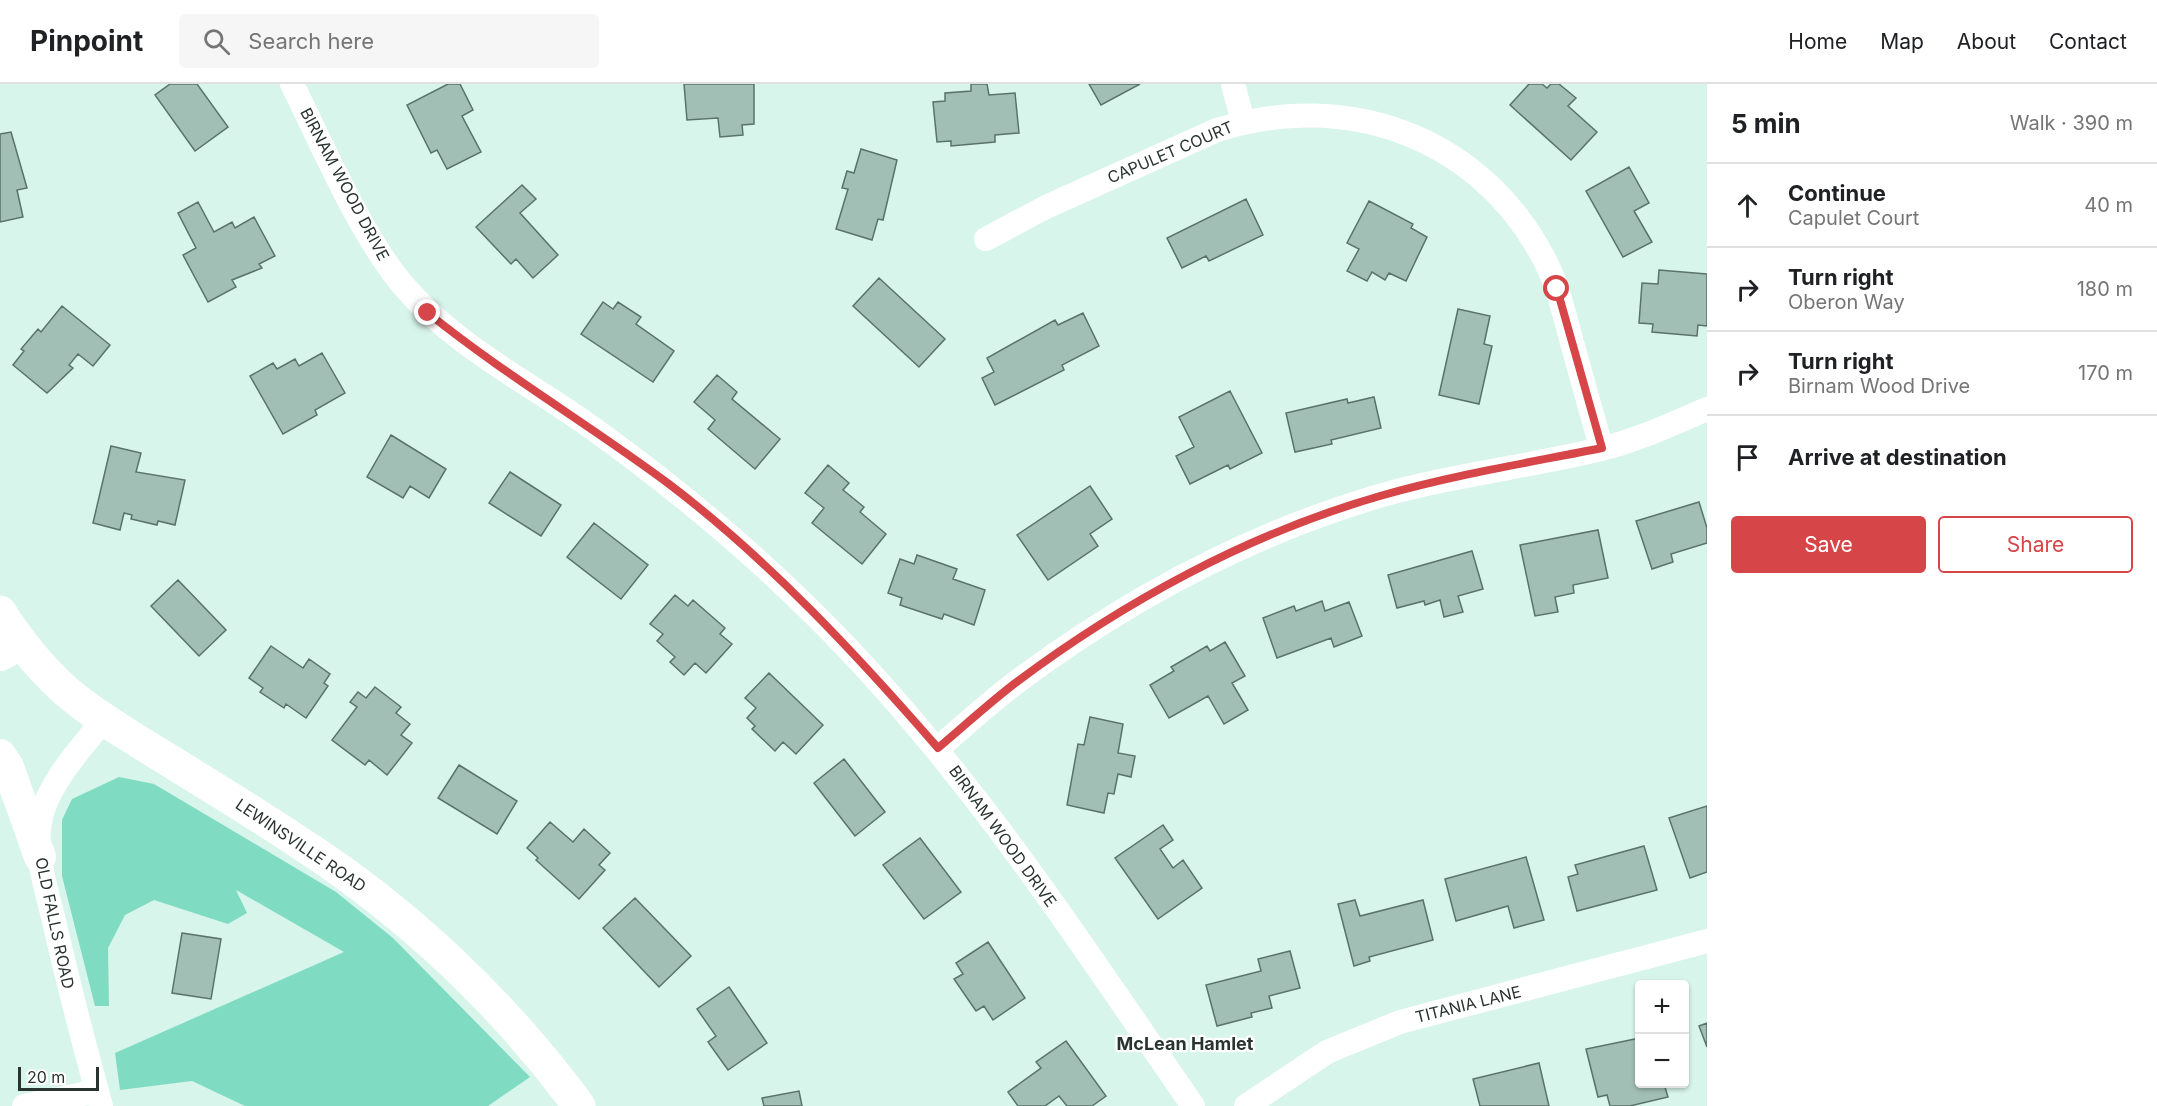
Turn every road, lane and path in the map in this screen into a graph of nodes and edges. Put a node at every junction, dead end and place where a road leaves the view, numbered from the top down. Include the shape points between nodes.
1 (291, 84) edge
2 (1233, 84) edge
3 (1243, 122) junction
4 (986, 239) dead end
5 (1707, 410) edge
6 (1602, 448) junction
7 (0, 612) edge
8 (10, 650) edge
9 (104, 719) junction
10 (938, 748) junction
11 (0, 755) edge
12 (40, 857) junction
13 (1707, 942) edge
14 (99, 1098) edge
15 (24, 1106) edge
16 (579, 1106) edge
17 (1193, 1106) edge
18 (1246, 1106) edge

1 - 10 street, BIRNAM WOOD DRIVE via 365,227 400,282 428,313 476,352 670,485 753,555 819,618
2 - 3 street
3 - 4 street, CAPULET COURT via 1046,207
3 - 6 street, CAPULET COURT via 1304,114 1344,116 1386,125 1459,160 1496,191 1522,221 1557,289
5 - 6 street via 1658,431
6 - 10 street via 1461,475 1378,497 1295,525 1215,560 1153,592 1083,636 1013,685
7 - 8 main road, LEWINSVILLE ROAD
8 - 9 main road, LEWINSVILLE ROAD
9 - 12 street, OLD FALLS ROAD via 54,786 42,813
9 - 16 main road, LEWINSVILLE ROAD via 305,846 382,900 451,962 515,1028
10 - 17 street, BIRNAM WOOD DRIVE
11 - 12 street via 8,767
12 - 14 street, OLD FALLS ROAD via 72,1003
13 - 18 street, TITANIA LANE via 1400,1022 1327,1052
14 - 15 street

